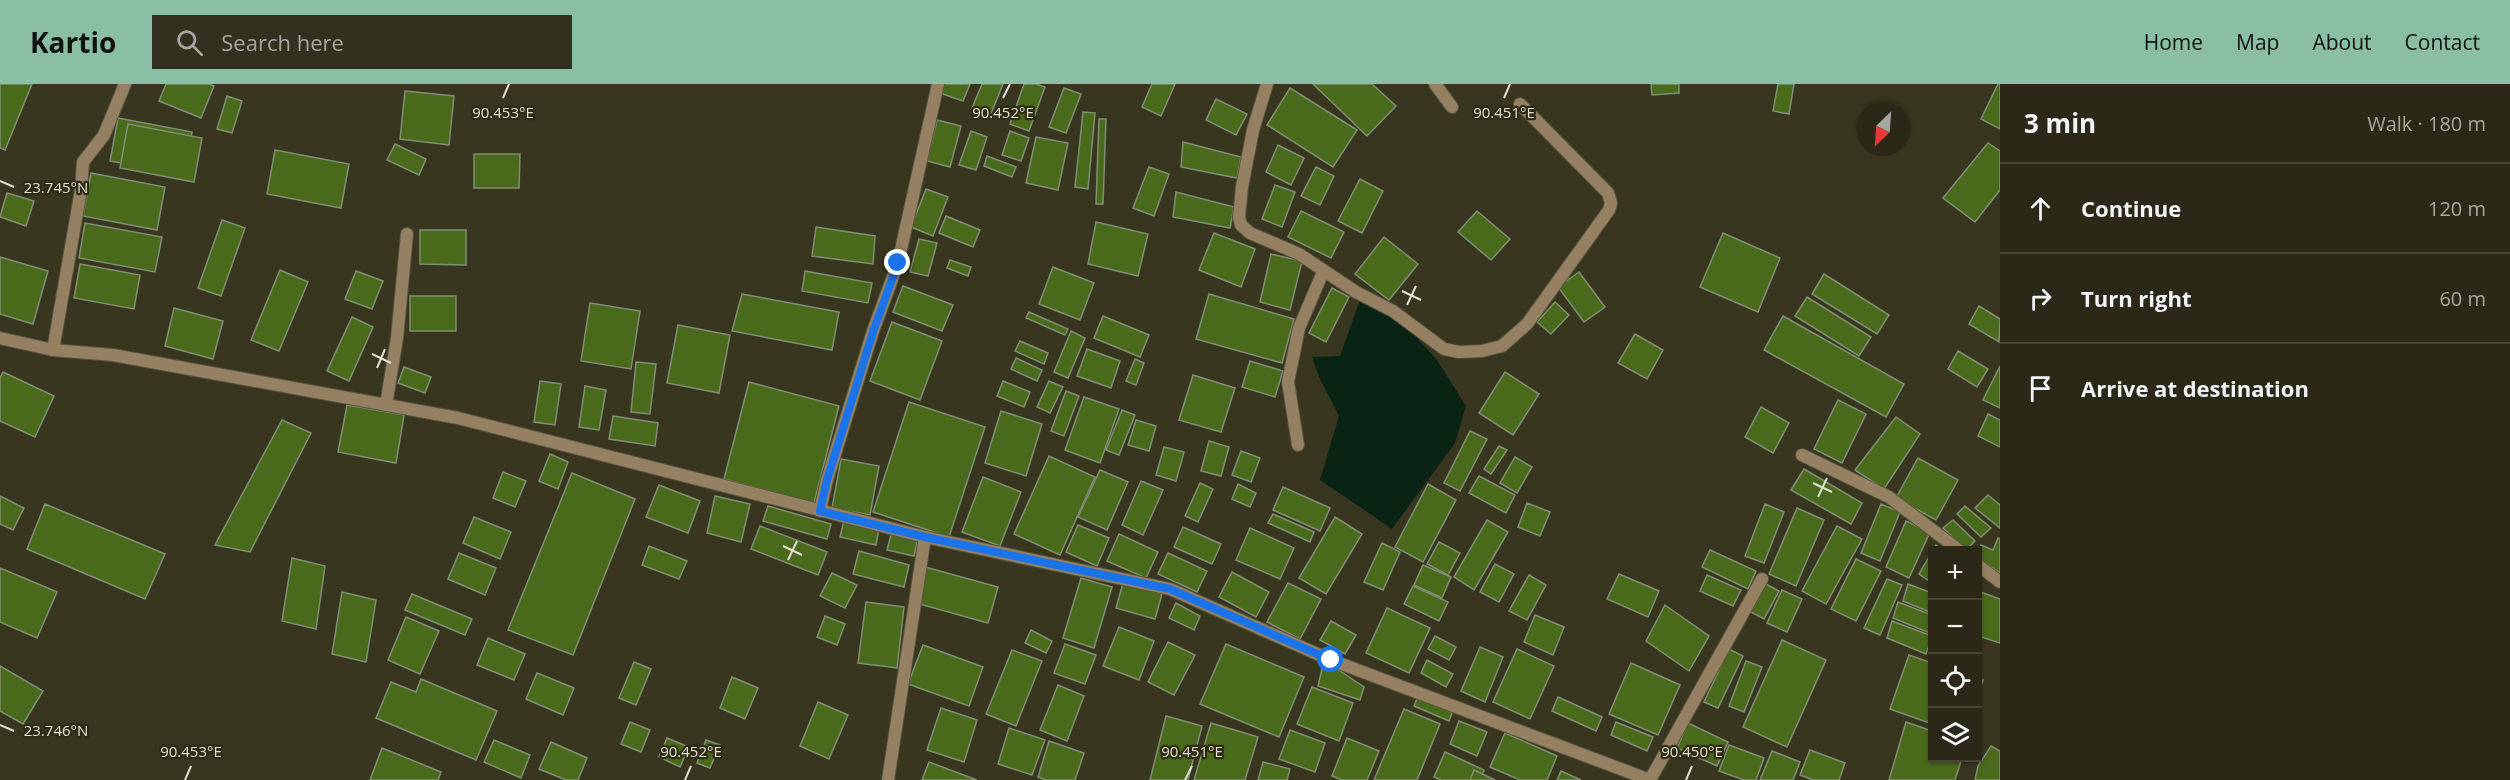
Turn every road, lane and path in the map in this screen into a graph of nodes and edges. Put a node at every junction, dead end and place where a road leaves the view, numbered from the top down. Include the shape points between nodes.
1 (125, 84) edge
2 (938, 84) edge
3 (1267, 84) edge
4 (1435, 84) edge
5 (1520, 104) dead end
6 (1452, 107) dead end
7 (407, 234) dead end
8 (1323, 272) junction
9 (0, 338) edge
10 (53, 350) junction
11 (386, 405) junction
12 (1298, 445) dead end
13 (1802, 455) dead end
14 (820, 511) junction
15 (925, 537) junction
16 (1954, 546) edge
17 (1982, 569) edge
18 (1762, 579) dead end
19 (2000, 582) edge
20 (1644, 779) edge
21 (888, 780) edge

1 - 10 street via 104,135 83,162
2 - 14 street via 898,263 873,332
3 - 8 street via 1242,187 1241,225 1250,233 1299,254
4 - 6 street
5 - 8 street via 1608,193 1611,203 1527,324 1502,346 1482,351 1444,349 1393,311
7 - 11 street
8 - 12 street via 1299,328 1288,381
9 - 10 street
10 - 11 street via 113,355
11 - 14 street via 458,418
13 - 16 street via 1889,497
14 - 15 street
15 - 20 street via 1170,589 1331,660
15 - 21 street
17 - 19 street
18 - 20 street

